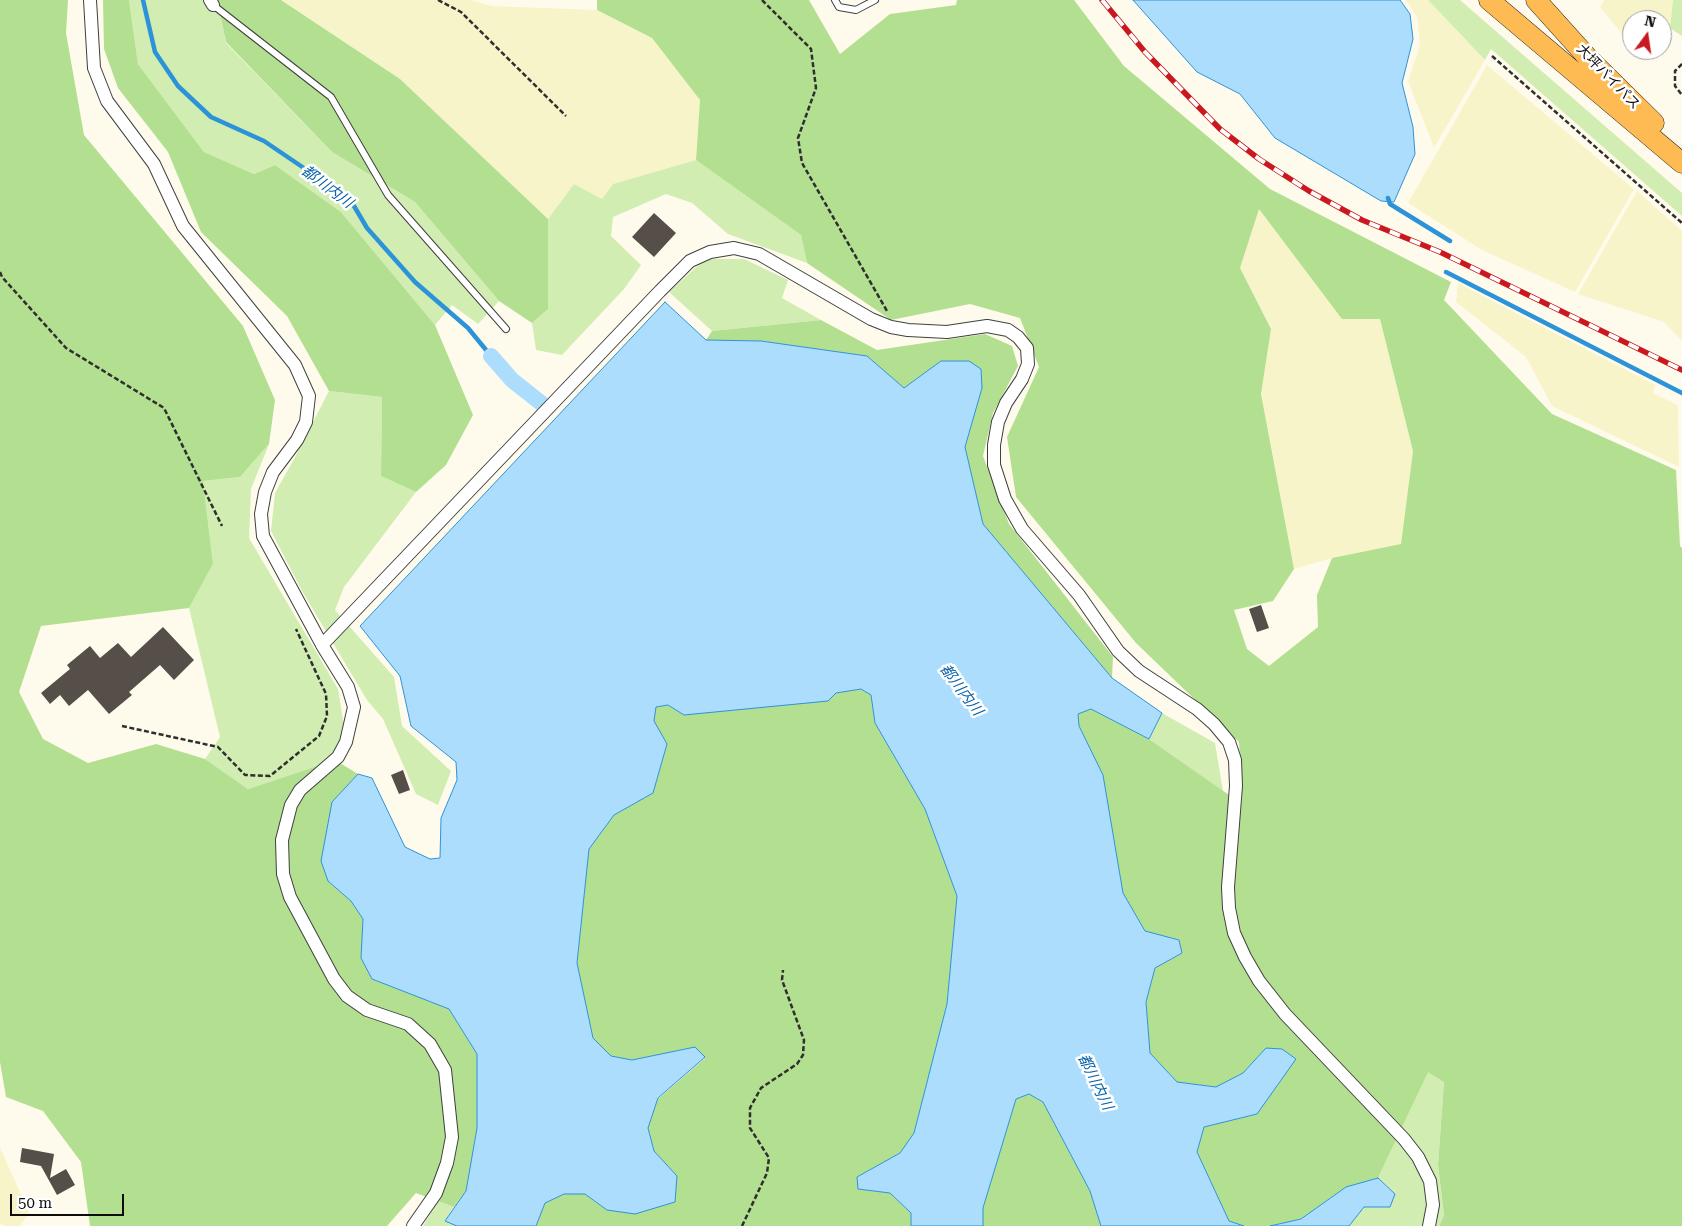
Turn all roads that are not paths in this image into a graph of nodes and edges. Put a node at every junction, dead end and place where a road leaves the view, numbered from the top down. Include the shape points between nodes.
1 (90, 0) edge
2 (834, 0) edge
3 (875, 0) edge
4 (1489, 0) edge
5 (1536, 0) edge
6 (212, 2) edge
7 (1682, 151) edge
8 (1682, 162) edge
9 (506, 329) dead end
10 (322, 645) junction
11 (413, 1226) edge
12 (1429, 1226) edge

1 - 10 street via 94,68 107,101 154,164 183,226 295,365 308,396 306,422 298,440 273,472 261,514 263,536
2 - 3 lane via 839,7 856,10
4 - 8 highway
5 - 7 highway, 大坪バイパス via 1589,59
6 - 9 lane via 330,97 388,195
10 - 11 street via 348,687 354,707 346,742 338,758 300,790 291,805 282,840 283,874 290,897 334,979 347,996 367,1010 408,1024 430,1044 445,1070 452,1137 447,1164 436,1193
10 - 12 street via 690,261 710,252 734,248 759,254 871,319 891,327 947,332 987,326 1008,330 1027,348 1028,364 998,422 994,465 1005,499 1022,529 1078,595 1118,651 1139,671 1197,710 1229,742 1235,760 1236,786 1228,887 1234,933 1259,982 1418,1157 1430,1181 1434,1205

